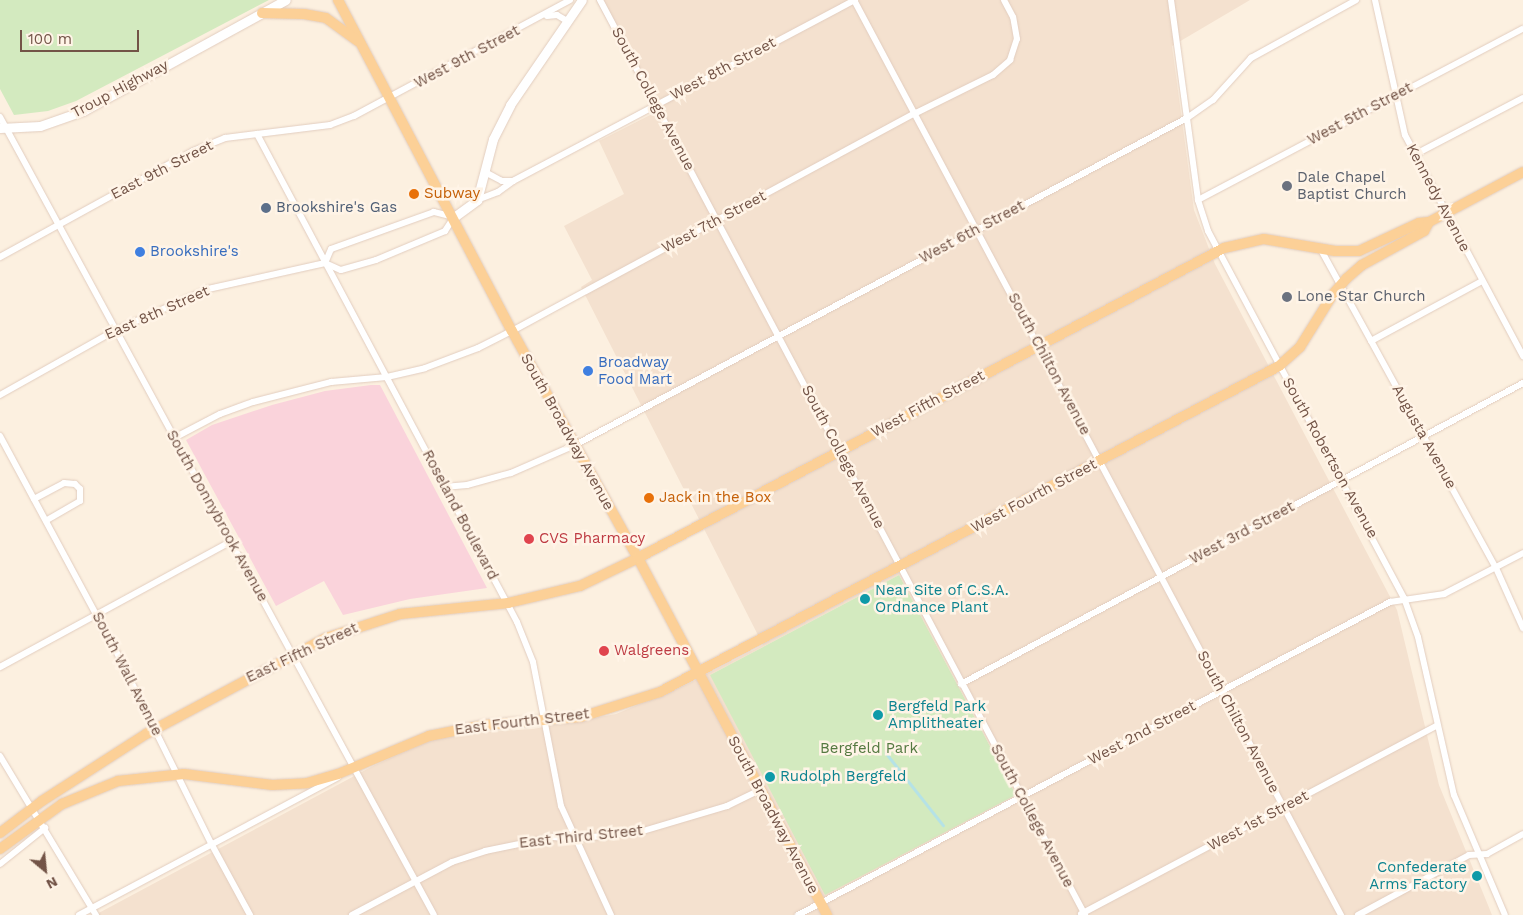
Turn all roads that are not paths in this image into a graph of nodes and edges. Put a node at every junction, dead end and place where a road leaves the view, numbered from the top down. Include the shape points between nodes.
1 (286, 0) edge
2 (338, 0) edge
3 (570, 0) edge
4 (582, 0) edge
5 (600, 0) edge
6 (854, 0) edge
7 (1004, 0) edge
8 (1171, 0) edge
9 (1356, 0) edge
10 (1375, 0) edge
11 (262, 13) junction
12 (543, 17) junction
13 (567, 21) junction
14 (1523, 29) edge
15 (363, 45) junction
16 (1394, 96) junction
17 (391, 97) junction
18 (1523, 98) edge
19 (656, 104) junction
20 (916, 113) junction
21 (0, 117) edge
22 (1187, 118) junction
23 (3, 128) edge
24 (257, 134) junction
25 (1414, 155) junction
26 (485, 172) junction
27 (1523, 172) edge
28 (513, 181) junction
29 (477, 200) junction
30 (1198, 200) junction
31 (1446, 214) junction
32 (454, 217) junction
33 (718, 220) junction
34 (1429, 222) junction
35 (59, 225) junction
36 (976, 230) junction
37 (1320, 248) junction
38 (1218, 251) junction
39 (0, 258) edge
40 (325, 263) junction
41 (1482, 281) junction
42 (1340, 284) junction
43 (116, 330) junction
44 (512, 331) junction
45 (778, 336) junction
46 (1371, 341) junction
47 (1039, 345) junction
48 (1523, 356) edge
49 (1279, 366) junction
50 (387, 377) junction
51 (1523, 383) edge
52 (0, 395) edge
53 (0, 436) edge
54 (1424, 437) junction
55 (174, 438) junction
56 (574, 445) junction
57 (840, 450) junction
58 (1100, 461) junction
59 (1342, 480) junction
60 (444, 487) junction
61 (34, 499) junction
62 (46, 521) junction
63 (230, 542) junction
64 (1523, 553) edge
65 (638, 558) junction
66 (902, 566) junction
67 (1496, 568) junction
68 (1161, 576) junction
69 (1404, 598) junction
70 (508, 603) junction
71 (97, 615) junction
72 (1523, 628) edge
73 (292, 654) junction
74 (0, 667) edge
75 (698, 673) junction
76 (961, 684) junction
77 (1222, 691) junction
78 (544, 721) junction
79 (1436, 726) junction
80 (154, 729) junction
81 (0, 756) edge
82 (351, 769) junction
83 (177, 774) junction
84 (758, 790) junction
85 (1022, 798) junction
86 (1284, 808) junction
87 (31, 809) junction
88 (38, 819) junction
89 (45, 828) junction
90 (0, 834) edge
91 (1523, 834) edge
92 (576, 839) junction
93 (212, 845) junction
94 (0, 849) edge
95 (1479, 855) junction
96 (0, 864) edge
97 (416, 881) junction
98 (821, 904) junction
99 (92, 908) junction
100 (1083, 914) edge
101 (79, 915) edge
102 (96, 915) edge
103 (250, 915) edge
104 (352, 915) edge
105 (434, 915) edge
106 (611, 915) edge
107 (798, 915) edge
108 (827, 915) edge
109 (1340, 915) edge
110 (1358, 915) edge
111 (1506, 915) edge

1 - 11 main road, Troup Highway
2 - 15 main road, South Broadway Avenue
3 - 12 street, West 9th Street
4 - 13 main road
5 - 19 street, South College Avenue
6 - 19 street, West 8th Street
6 - 20 street, South Chilton Avenue
7 - 20 street, West 7th Street via 1016,28 1015,50 1010,60 993,75
8 - 22 street, South Robertson Avenue
9 - 22 street, West 6th Street via 1251,58 1213,100
10 - 16 street, Kennedy Avenue
11 - 15 main road via 326,18
11 - 23 main road, Troup Highway via 84,111 40,126
12 - 13 street via 557,15
12 - 17 street, West 9th Street
13 - 26 main road via 510,105 493,139
14 - 16 street, West 5th Street
15 - 17 main road, South Broadway Avenue
16 - 25 street, Kennedy Avenue
16 - 30 street, West 5th Street
17 - 24 street, East 9th Street via 330,125
17 - 32 main road, South Broadway Avenue
18 - 25 street
19 - 28 street, West 8th Street
19 - 33 street, South College Avenue
20 - 33 street, West 7th Street
20 - 36 street, South Chilton Avenue
21 - 23 street, South Donnybrook Avenue
22 - 30 street, South Robertson Avenue
22 - 36 street, West 6th Street
23 - 35 street, South Donnybrook Avenue
24 - 35 street, East 9th Street via 225,138 193,151
24 - 40 street, Roseland Boulevard
25 - 31 street, Kennedy Avenue
26 - 28 street via 502,181
26 - 29 main road
27 - 31 main road
28 - 29 street, West 8th Street via 498,192
29 - 32 main road
30 - 38 street, South Robertson Avenue
31 - 34 main road
31 - 41 street, Kennedy Avenue
32 - 40 street via 434,212 331,250
32 - 40 street, East 8th Street via 445,230 376,260 341,270
32 - 44 main road, South Broadway Avenue
33 - 44 street, West 7th Street
33 - 45 street, South College Avenue
34 - 37 main road, West Fifth Street via 1418,223 1360,250
34 - 42 main road, West Fourth Street via 1424,231 1362,265
35 - 39 street, East 9th Street
35 - 43 street, South Donnybrook Avenue
36 - 45 street, West 6th Street
36 - 47 street, South Chilton Avenue
37 - 38 main road, West Fifth Street via 1264,239 1241,242
37 - 42 street, Augusta Avenue
38 - 47 main road, West Fifth Street
38 - 49 street, South Robertson Avenue
40 - 43 street, East 8th Street via 208,289
40 - 50 street, Roseland Boulevard
41 - 46 street
41 - 48 street, Kennedy Avenue
42 - 46 street, Augusta Avenue
42 - 49 main road, West Fourth Street via 1300,347
43 - 52 street, East 8th Street
43 - 55 street, South Donnybrook Avenue
44 - 50 street, West 7th Street via 444,362
44 - 56 main road, South Broadway Avenue
45 - 56 street, West 6th Street
45 - 57 street, South College Avenue
46 - 54 street, Augusta Avenue
47 - 57 main road, West Fifth Street
47 - 58 street, South Chilton Avenue
49 - 58 main road, West Fourth Street
49 - 59 street, South Robertson Avenue
50 - 55 street, West 7th Street via 331,382 282,393 220,414
50 - 60 street, Roseland Boulevard
51 - 54 street, West 3rd Street
53 - 61 street, South Wall Avenue
54 - 59 street, West 3rd Street
54 - 67 street, Augusta Avenue
55 - 63 street, South Donnybrook Avenue
56 - 60 street, West 6th Street via 510,473 467,485
56 - 65 main road, South Broadway Avenue
57 - 65 main road, West Fifth Street
57 - 66 street, South College Avenue
58 - 66 main road, West Fourth Street
58 - 68 street, South Chilton Avenue
59 - 68 street, West 3rd Street
59 - 69 street, South Robertson Avenue
60 - 70 street, Roseland Boulevard
61 - 62 street, South Wall Avenue
61 - 62 street via 64,483 75,484 80,490 80,501
62 - 71 street, South Wall Avenue
63 - 71 street
63 - 73 street, South Donnybrook Avenue
64 - 67 street, West 2nd Street
65 - 70 main road, East Fifth Street via 580,586
65 - 75 main road, South Broadway Avenue
66 - 75 main road, West Fourth Street
66 - 76 street, South College Avenue
67 - 69 street, West 2nd Street via 1444,594
67 - 72 street, Augusta Avenue
68 - 76 street, West 3rd Street
68 - 77 street, South Chilton Avenue
69 - 77 street, West 2nd Street via 1390,602
69 - 79 street, South Robertson Avenue via 1418,637
70 - 73 main road, East Fifth Street via 430,609 382,618 339,632
70 - 78 street, Roseland Boulevard via 533,662
71 - 74 street
71 - 80 street, South Wall Avenue
73 - 80 main road, East Fifth Street
73 - 82 street, South Donnybrook Avenue
75 - 78 main road, East Fourth Street via 619,707
75 - 84 main road, South Broadway Avenue
76 - 85 street, South College Avenue
77 - 85 street, West 2nd Street
77 - 86 street, South Chilton Avenue
78 - 82 main road, East Fourth Street via 496,723 443,732 415,740
78 - 92 street, Roseland Boulevard via 561,806
79 - 86 street, West 1st Street
79 - 95 street, South Robertson Avenue via 1454,795
80 - 83 street, South Wall Avenue
80 - 87 main road, East Fifth Street
81 - 87 street
82 - 83 main road, East Fourth Street via 308,783 278,785
82 - 93 street, East Fourth Street
82 - 97 street, South Donnybrook Avenue
83 - 88 main road via 108,784 75,797
83 - 93 street, South Wall Avenue
84 - 92 street, East Third Street via 727,806 677,822 635,832
84 - 98 main road, South Broadway Avenue
85 - 98 street, West 2nd Street
85 - 100 street, South College Avenue
86 - 100 street, West 1st Street
86 - 109 street, South Chilton Avenue
87 - 88 street
87 - 90 main road, East Fifth Street
88 - 89 street
88 - 94 main road
89 - 96 street
89 - 99 street
91 - 95 street via 1487,854
92 - 97 street, East Third Street via 553,837 484,850
92 - 106 street, Roseland Boulevard
93 - 99 street, East Fourth Street
93 - 103 street, South Wall Avenue
95 - 110 street via 1469,855
95 - 111 street, South Robertson Avenue
97 - 104 street, East Third Street
97 - 105 street, South Donnybrook Avenue
98 - 107 street, West 2nd Street
98 - 108 main road, South Broadway Avenue
99 - 101 street, East Fourth Street
99 - 102 street

